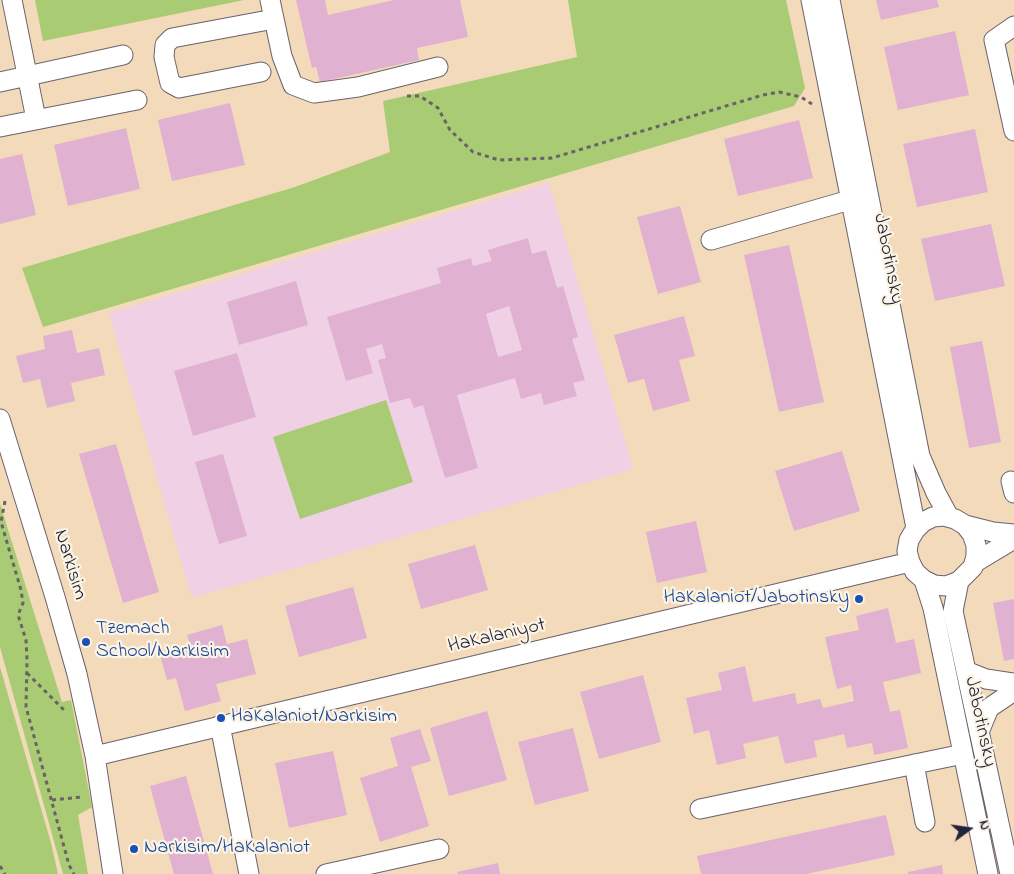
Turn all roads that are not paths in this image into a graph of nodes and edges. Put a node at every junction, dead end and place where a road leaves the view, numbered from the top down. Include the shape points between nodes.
1 (12, 0) edge
2 (270, 0) edge
3 (811, 0) edge
4 (830, 0) edge
5 (274, 19) junction
6 (1014, 26) edge
7 (123, 55) dead end
8 (438, 67) dead end
9 (261, 72) dead end
10 (26, 76) junction
11 (0, 82) edge
12 (137, 100) dead end
13 (36, 119) junction
14 (0, 127) edge
15 (1014, 131) edge
16 (853, 199) junction
17 (711, 240) dead end
18 (0, 419) edge
19 (957, 521) junction
20 (916, 528) junction
21 (1014, 534) edge
22 (1014, 539) edge
23 (910, 562) junction
24 (974, 563) junction
25 (924, 580) junction
26 (959, 581) junction
27 (966, 671) junction
28 (1014, 683) edge
29 (1014, 691) edge
30 (220, 725) junction
31 (979, 732) junction
32 (963, 754) junction
33 (95, 756) junction
34 (914, 764) junction
35 (700, 809) dead end
36 (925, 822) dead end
37 (439, 849) dead end
38 (113, 874) edge
39 (249, 874) edge
40 (326, 874) edge
41 (988, 874) edge
42 (1010, 874) edge

1 - 10 street
2 - 5 street
3 - 16 street, Jabotinsky
4 - 19 street, Jabotinsky via 920,456 936,493
5 - 8 street via 282,56 293,85 314,92 358,87
5 - 9 street via 172,38 166,45 164,57 170,83 180,88
6 - 15 street via 994,40
7 - 10 street
10 - 11 street
10 - 13 street
12 - 13 street
13 - 14 street
16 - 17 street
16 - 20 street, Jabotinsky
18 - 33 street, Narkisim via 56,597
19 - 20 street via 933,517
19 - 21 street via 993,532
19 - 24 street via 972,534 976,545
20 - 23 street via 907,551
22 - 24 street
23 - 25 street
23 - 30 street, HaKalaniyot
24 - 26 street
25 - 26 street via 946,586
25 - 32 street, Jabotinsky via 933,608
26 - 27 street, Jabotinsky via 953,612
27 - 28 street via 986,679
27 - 31 street, Jabotinsky
29 - 31 street via 989,708
30 - 33 street, HaKalaniyot
30 - 39 street
31 - 42 street, Jabotinsky
32 - 34 street
32 - 41 street, Jabotinsky
33 - 38 street, Narkisim
34 - 35 street
34 - 36 street
37 - 40 street

